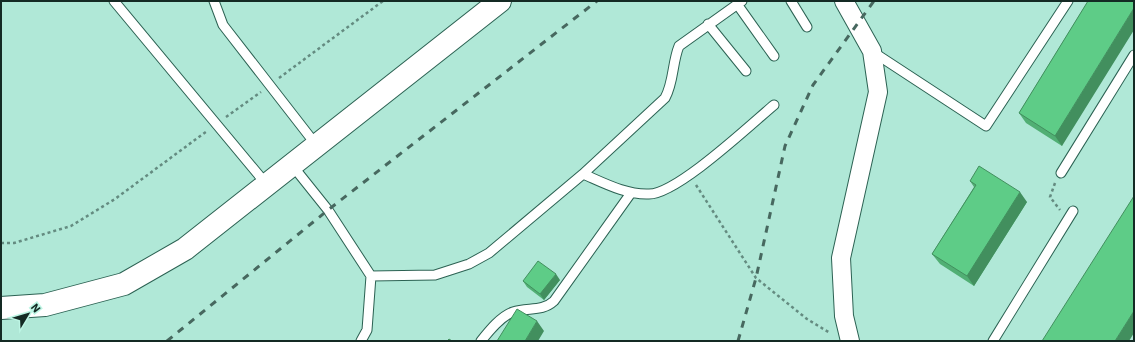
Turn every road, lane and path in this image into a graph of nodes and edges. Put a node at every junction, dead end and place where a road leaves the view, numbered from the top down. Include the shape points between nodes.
1 (114, 1) edge
2 (214, 1) edge
3 (383, 1) edge
4 (500, 1) edge
5 (791, 1) edge
6 (844, 1) edge
7 (1068, 1) edge
8 (740, 3) edge
9 (708, 24) junction
10 (807, 27) dead end
11 (872, 51) junction
12 (1134, 55) edge
13 (774, 56) dead end
14 (746, 71) dead end
15 (270, 85) junction
16 (774, 105) dead end
17 (216, 124) junction
18 (317, 146) junction
19 (292, 165) junction
20 (1061, 173) joint
21 (582, 174) junction
22 (690, 176) junction
23 (266, 185) junction
24 (631, 193) junction
25 (1073, 211) dead end
26 (1068, 220) junction
27 (1, 243) edge
28 (371, 276) junction
29 (1, 308) edge
30 (832, 334) dead end
31 (361, 341) edge
32 (481, 341) edge
33 (850, 341) edge
34 (993, 341) edge

1 - 17 lane
2 - 15 lane via 223,24
3 - 15 path
4 - 18 street
5 - 10 lane
6 - 11 street
7 - 11 lane via 986,126
8 - 9 lane
8 - 13 lane
9 - 14 lane
9 - 21 lane via 679,46 675,55 670,90 665,98
11 - 33 street via 878,92 841,258 844,316
12 - 20 lane
15 - 17 path
15 - 18 lane
16 - 22 lane
17 - 23 lane
17 - 27 path via 115,199 71,226 14,243
18 - 19 street
19 - 23 street
19 - 28 lane via 328,210
20 - 26 path via 1053,185 1050,197
21 - 24 lane
21 - 28 lane via 489,253 469,264 435,275
22 - 24 lane via 651,194
22 - 30 path via 756,278 807,320
23 - 29 street via 185,249 124,284 45,305
24 - 32 lane via 549,306 513,312
25 - 26 lane
26 - 34 lane
28 - 31 lane via 367,330

